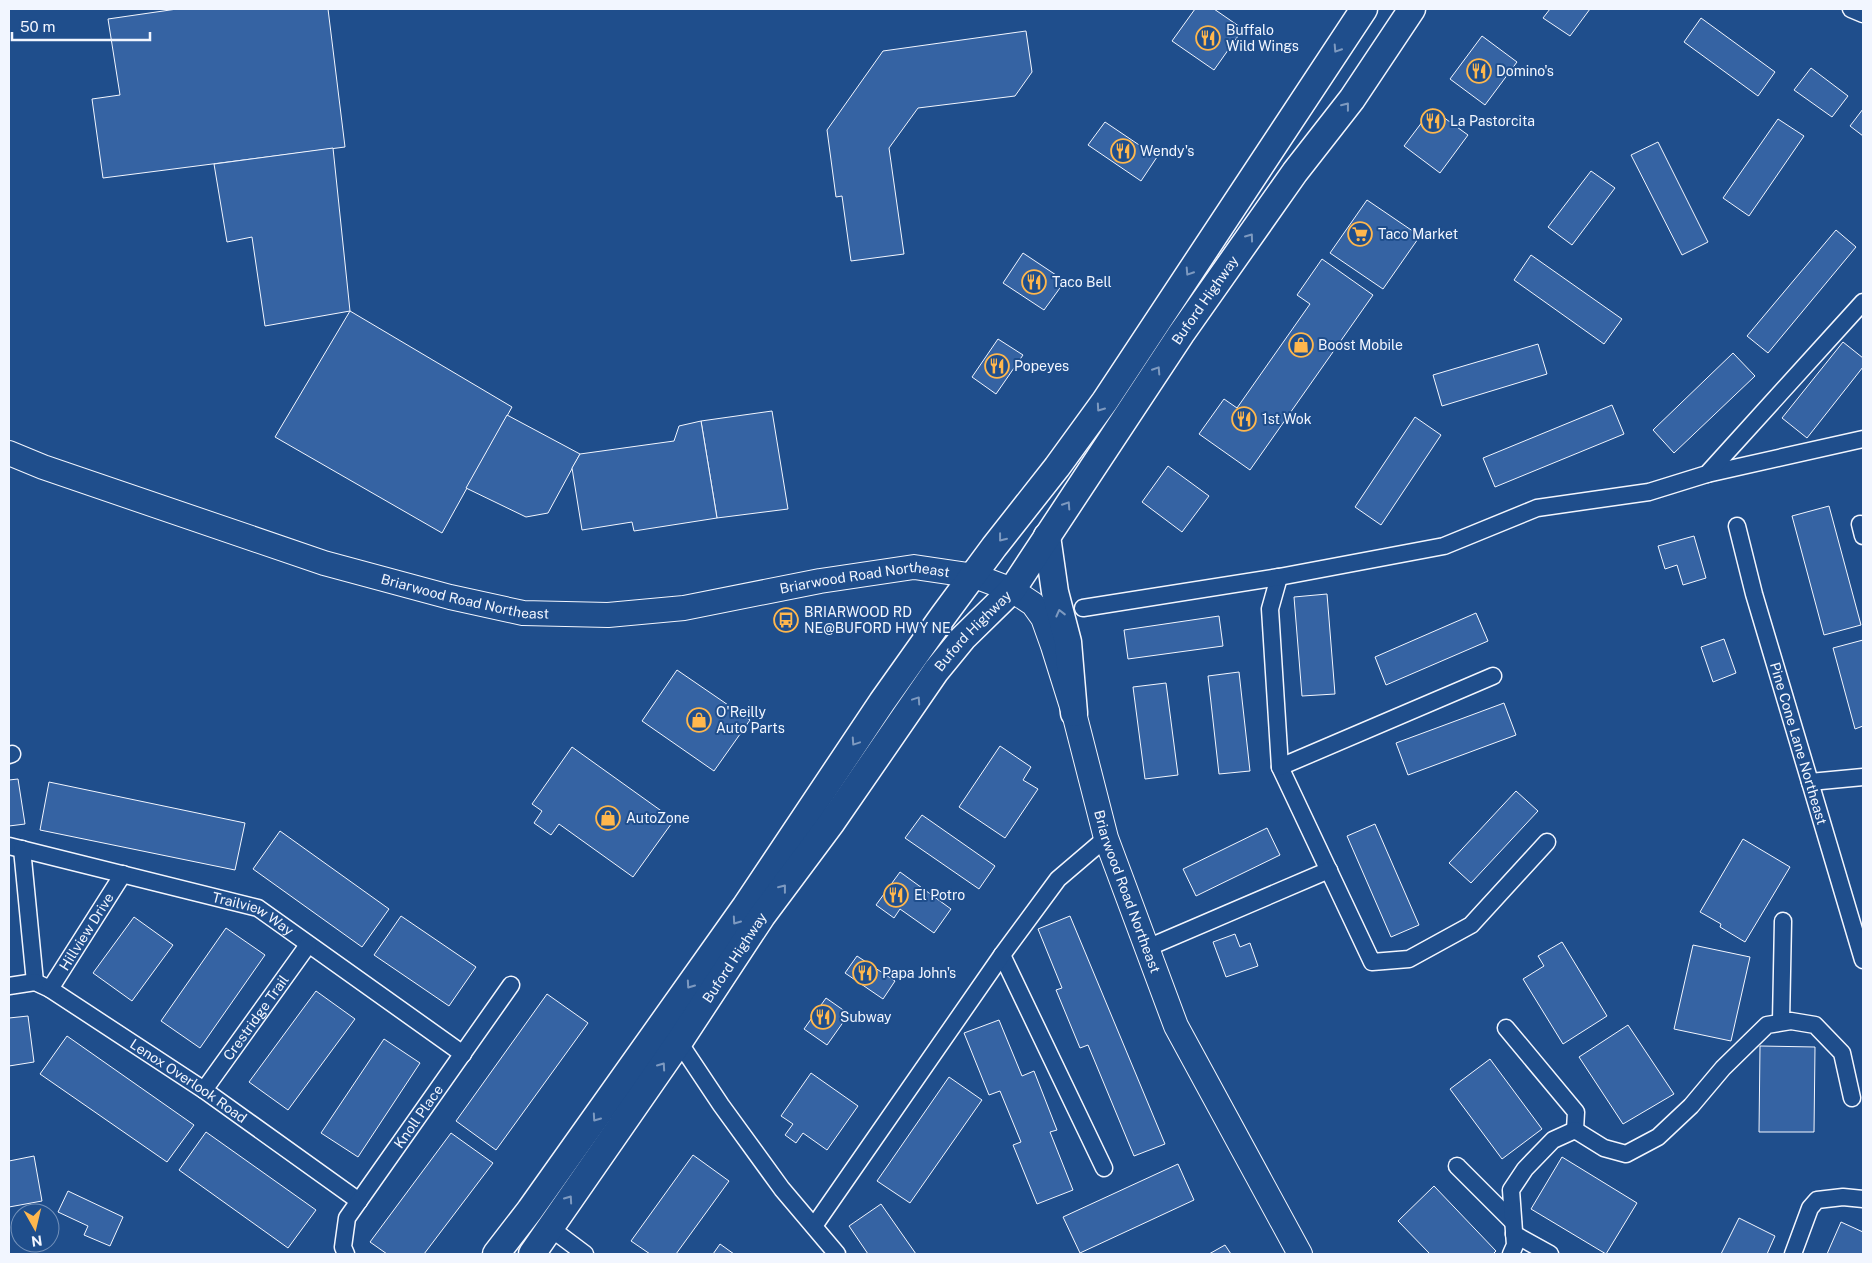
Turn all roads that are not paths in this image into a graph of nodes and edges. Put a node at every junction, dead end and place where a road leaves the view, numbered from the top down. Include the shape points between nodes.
1 (1364, 9) edge
2 (1412, 9) edge
3 (1851, 9) edge
4 (1863, 14) edge
5 (1863, 302) edge
6 (1863, 439) edge
7 (9, 453) edge
8 (1707, 474) junction
9 (1737, 526) dead end
10 (1046, 536) junction
11 (974, 576) junction
12 (1279, 577) junction
13 (1012, 590) junction
14 (1083, 608) dead end
15 (1493, 676) dead end
16 (1074, 713) junction
17 (1280, 767) junction
18 (1863, 776) edge
19 (1810, 782) junction
20 (1106, 838) junction
21 (1547, 842) dead end
22 (16, 847) edge
23 (1329, 870) junction
24 (123, 874) junction
25 (1783, 922) dead end
26 (308, 945) junction
27 (1147, 948) junction
28 (1002, 955) junction
29 (1863, 960) edge
30 (35, 982) junction
31 (511, 985) dead end
32 (9, 986) edge
33 (50, 989) junction
34 (1781, 1022) junction
35 (1506, 1028) dead end
36 (679, 1042) junction
37 (463, 1054) junction
38 (204, 1090) junction
39 (1852, 1098) dead end
40 (1575, 1130) junction
41 (1457, 1166) dead end
42 (1104, 1168) dead end
43 (1863, 1199) edge
44 (359, 1201) junction
45 (814, 1226) junction
46 (549, 1228) junction
47 (1514, 1228) junction
48 (346, 1254) edge
49 (496, 1254) edge
50 (532, 1254) edge
51 (585, 1254) edge
52 (837, 1254) edge
53 (1300, 1254) edge
54 (1511, 1254) edge
55 (1550, 1254) edge
56 (1793, 1254) edge

1 -> 11 main road, Buford Highway via 1105,401
10 -> 2 main road, Buford Highway via 1181,334 1295,172 1352,99
3 - 4 street
5 - 8 street
6 - 8 street
7 - 11 street, Briarwood Road Northeast via 324,563 523,613 608,615 684,608 820,581 914,567
8 - 12 street via 1649,492 1537,508 1444,546
9 - 19 street, Pine Cone Lane Northeast
10 - 13 main road, Buford Highway
16 -> 10 main road via 1068,642 1055,592
11 - 13 street, Briarwood Road Northeast
11 -> 49 main road, Buford Highway via 882,702 718,946
12 - 14 street
12 - 17 street via 1270,609
13 - 16 street, Briarwood Road Northeast via 1033,604 1043,618
36 -> 13 main road, Buford Highway via 762,916 936,671 963,638
15 - 17 street
16 - 20 street, Briarwood Road Northeast
17 - 23 street
18 - 19 street
19 - 29 street, Pine Cone Lane Northeast
20 - 27 street, Briarwood Road Northeast
20 - 28 street via 1058,880
21 - 23 street via 1471,925 1409,958 1372,962
22 - 24 street, Trailview Way
22 - 30 street
23 - 27 street
24 - 26 street, Trailview Way via 258,908
24 - 33 street, Hillview Drive
25 - 34 street
26 - 37 street, Trailview Way
26 - 38 street, Crestridge Trail
27 - 53 street, Briarwood Road Northeast via 1176,1026
28 - 42 street
28 - 45 street
30 - 32 street
30 - 33 street, Lenox Overlook Road
31 - 37 street, Knoll Place
33 - 38 street, Lenox Overlook Road
34 - 39 street via 1815,1025 1842,1053
34 - 40 street via 1767,1024 1723,1068 1692,1106 1658,1137 1626,1154 1604,1148
35 - 40 street via 1576,1112
36 - 45 street via 767,1168
46 -> 36 main road, Buford Highway
37 - 44 street, Knoll Place
38 - 44 street, Lenox Overlook Road
40 - 47 street via 1553,1140 1525,1169 1511,1190
41 - 47 street
43 - 56 street via 1817,1200 1810,1208
44 - 48 street, Knoll Place via 347,1218 343,1247
45 - 52 street
46 - 50 main road, Buford Highway
46 - 51 street
47 - 54 street
47 - 55 street

